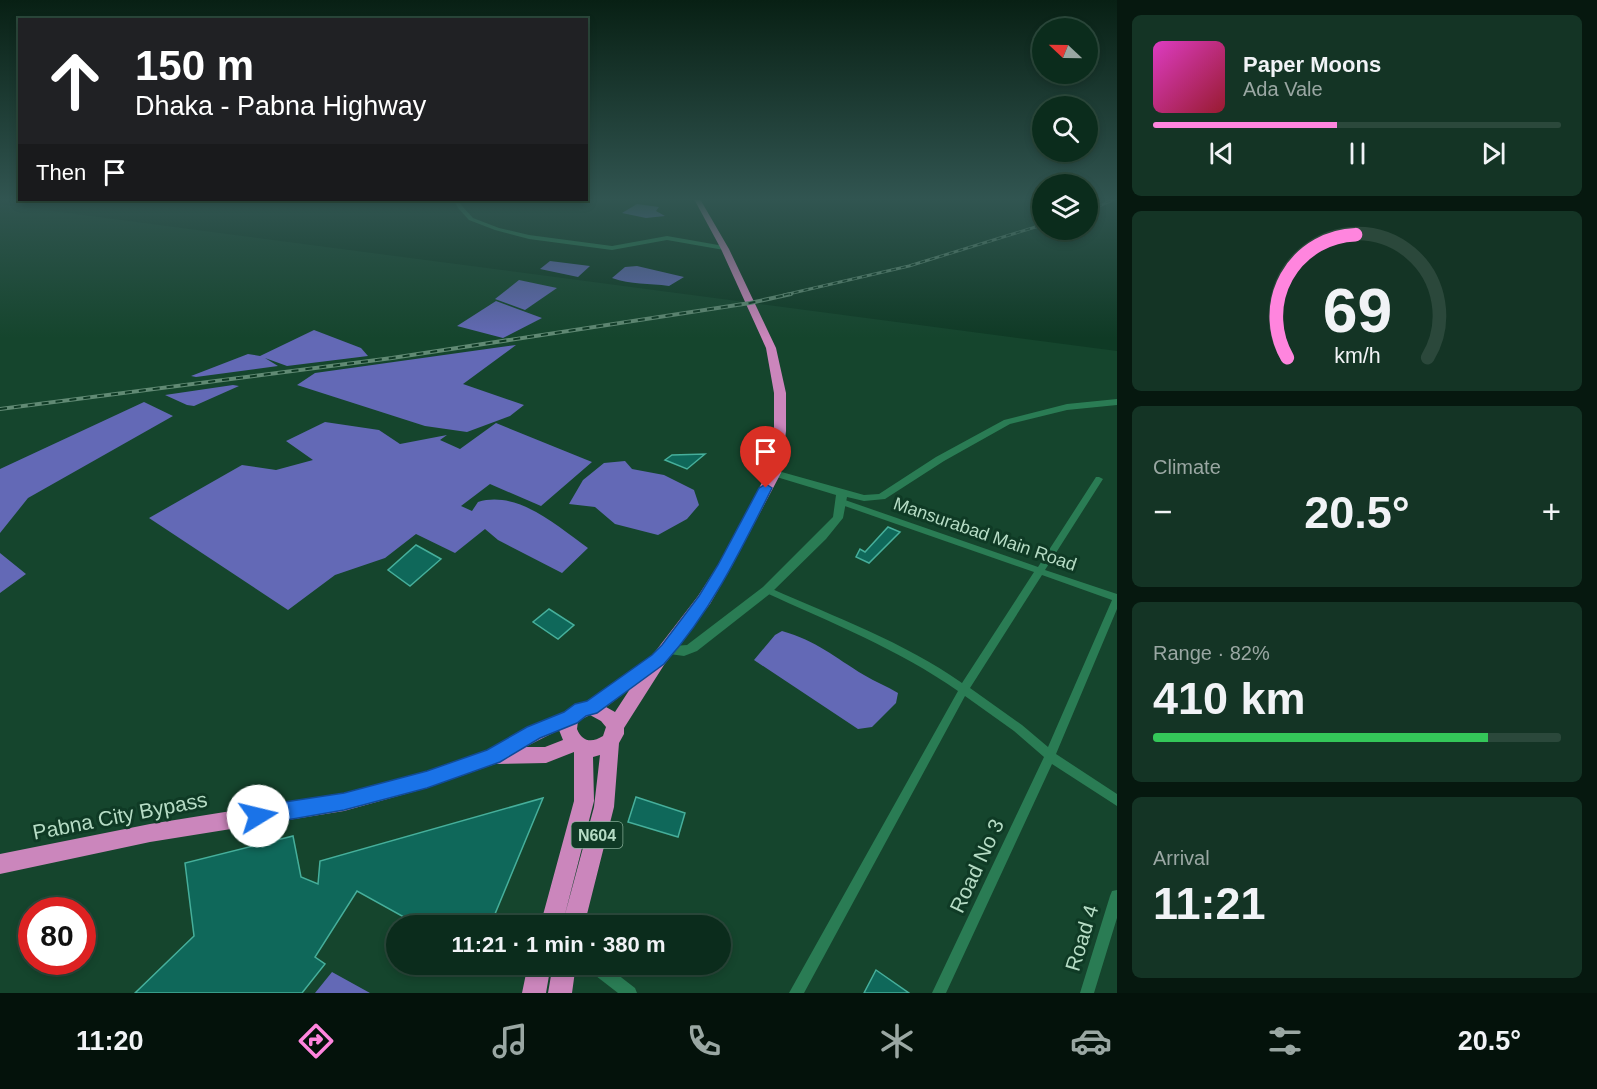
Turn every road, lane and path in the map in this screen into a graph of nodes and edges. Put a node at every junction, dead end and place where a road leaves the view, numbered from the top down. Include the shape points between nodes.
1 (592, 245) edge
2 (624, 245) edge
3 (709, 245) edge
4 (723, 245) edge
5 (724, 248) junction
6 (1117, 402) edge
7 (774, 473) junction
8 (1099, 479) dead end
9 (842, 497) junction
10 (1041, 571) junction
11 (767, 590) junction
12 (1117, 598) edge
13 (663, 655) junction
14 (964, 689) junction
15 (591, 708) junction
16 (571, 717) junction
17 (613, 735) junction
18 (580, 745) junction
19 (494, 756) junction
20 (1050, 756) junction
21 (584, 801) junction
22 (1117, 801) edge
23 (604, 807) junction
24 (0, 864) edge
25 (1117, 896) edge
26 (553, 915) edge
27 (576, 915) edge
28 (538, 975) edge
29 (563, 975) edge
30 (606, 975) edge
31 (534, 993) edge
32 (560, 993) edge
33 (630, 993) edge
34 (796, 993) edge
35 (939, 993) edge
36 (1087, 993) edge

1 - 2 street
3 - 5 street
4 - 5 highway
5 - 7 highway via 771,348 780,393
6 - 9 street via 1067,407 1007,422 881,497
7 - 9 street
7 - 13 highway via 725,566
8 - 10 street
9 - 10 street, Mansurabad Main Road
9 - 11 street via 838,518
10 - 12 street, Mansurabad Main Road
10 - 14 street
11 - 13 street via 692,648
11 - 14 street via 896,648
12 - 20 street, Road No 3
13 - 15 highway
13 - 17 highway
14 - 20 street
14 - 34 street
15 - 16 highway
15 - 17 highway via 610,716
16 - 18 highway, N604 via 568,731
16 - 19 highway, Pabna City Bypass
17 - 18 highway via 600,748
17 - 23 highway, N604
18 - 19 highway, Pabna City Bypass via 546,754
18 - 21 highway, N604
19 - 24 highway, Pabna City Bypass via 427,780 344,802 150,833
20 - 22 street
20 - 35 street, Road No 3
21 - 23 highway
21 - 26 highway, N604
23 - 27 highway, N604
25 - 36 street, Road 4
28 - 31 highway
29 - 32 highway
30 - 33 street

